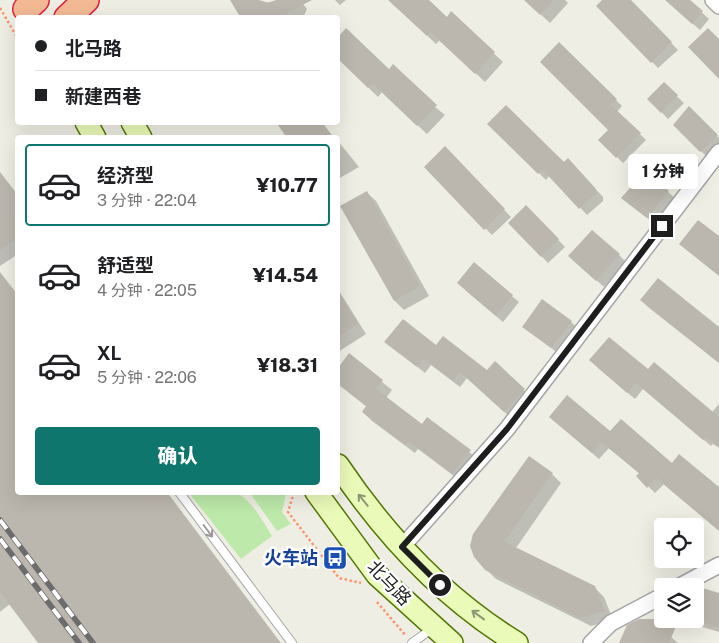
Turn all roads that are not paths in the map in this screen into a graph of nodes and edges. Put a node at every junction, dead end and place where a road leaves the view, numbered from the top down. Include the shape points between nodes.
1 (713, 0) edge
2 (719, 6) edge
3 (719, 152) edge
4 (340, 468) edge
5 (181, 495) edge
6 (318, 495) edge
7 (402, 547) junction
8 (719, 565) edge
9 (695, 578) edge
10 (654, 600) edge
11 (433, 628) junction
12 (292, 643) edge
13 (412, 643) edge
14 (452, 643) edge
15 (518, 643) edge
16 (590, 643) edge

1 - 2 street
3 - 7 street via 507,429
7 -> 4 main road, 北马路 via 354,490
5 -> 12 lane
6 - 11 main road, 北马路 via 377,575
15 -> 7 main road, 北马路 via 453,597
8 - 9 street
10 - 16 street via 610,623
11 - 13 lane
11 - 14 main road, 北马路

